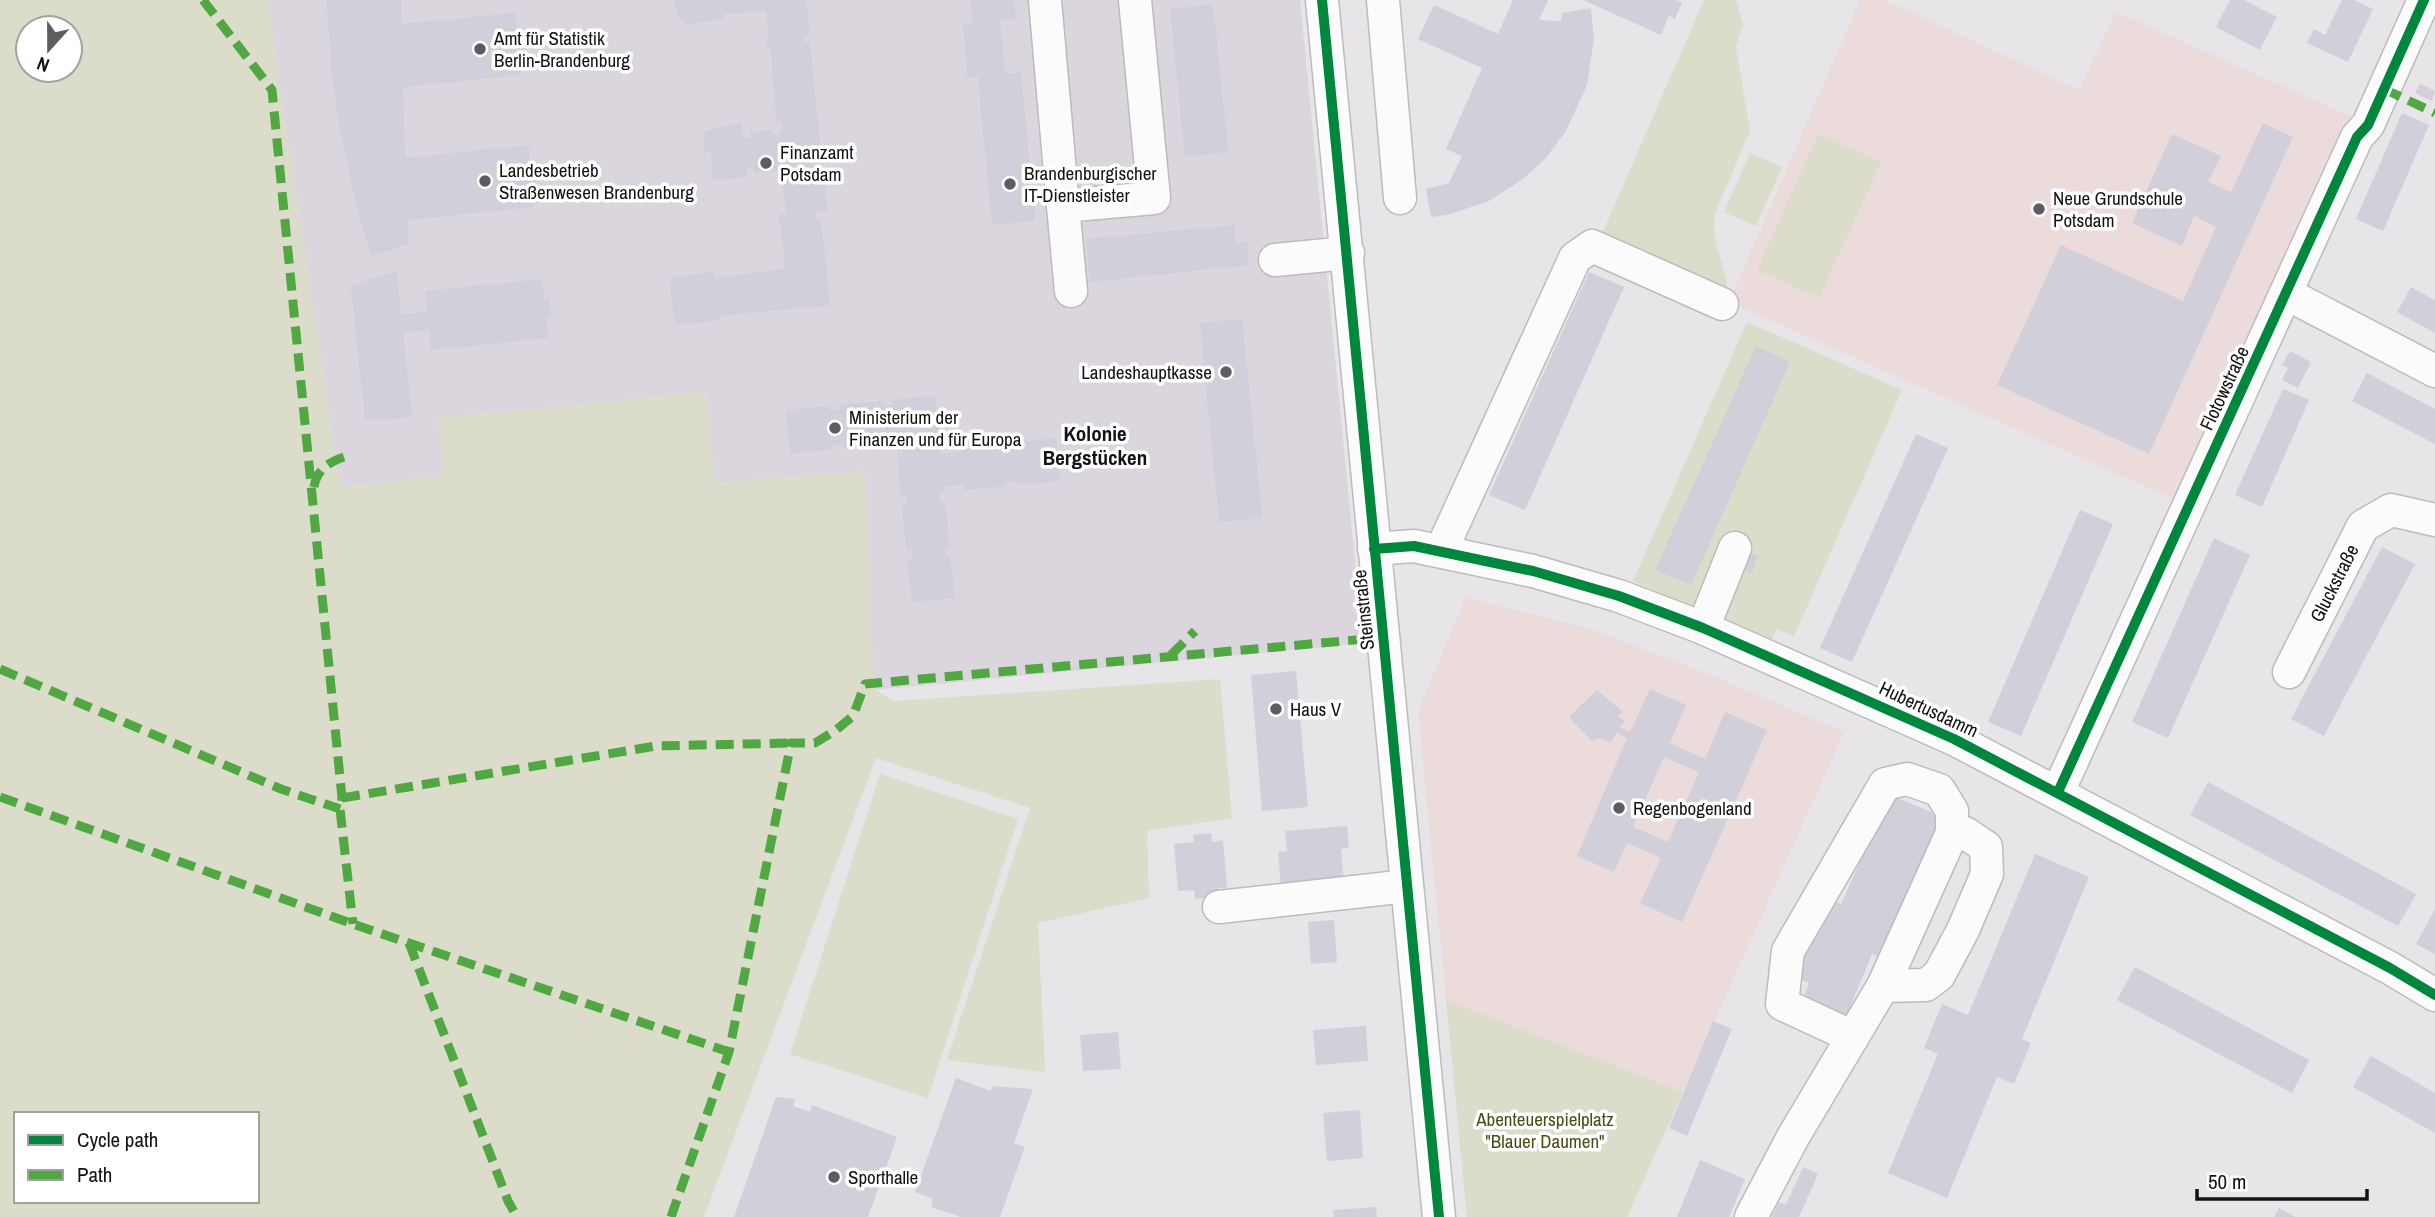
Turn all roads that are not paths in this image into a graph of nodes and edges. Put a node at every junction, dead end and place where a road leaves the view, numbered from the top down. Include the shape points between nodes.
1 (1045, 0) edge
2 (1135, 0) edge
3 (1322, 0) edge
4 (1383, 0) edge
5 (2424, 0) edge
6 (1400, 198) dead end
7 (1063, 206) junction
8 (1348, 253) junction
9 (1275, 260) dead end
10 (1071, 291) dead end
11 (2287, 294) junction
12 (1722, 304) dead end
13 (2435, 371) edge
14 (2435, 520) edge
15 (1735, 548) dead end
16 (1374, 549) junction
17 (1441, 551) junction
18 (1703, 628) junction
19 (2289, 672) dead end
20 (2058, 792) junction
21 (1952, 833) junction
22 (1407, 886) junction
23 (1219, 908) dead end
24 (1883, 986) junction
25 (2435, 995) edge
26 (1853, 1037) junction
27 (1439, 1217) edge
28 (1751, 1217) edge

1 - 7 street
2 - 7 street via 1154,198
3 - 8 street, Steinstraße
4 - 6 street
5 - 11 street, Flotowstraße
7 - 10 street
8 - 9 street
8 - 16 street, Steinstraße
11 - 13 street
11 - 20 street, Flotowstraße
12 - 17 street via 1592,246 1575,258
14 - 19 street, Gluckstraße via 2391,510 2363,526
15 - 18 street
16 - 17 street, Hubertusdamm via 1414,546
16 - 22 street, Steinstraße
17 - 18 street, Hubertusdamm via 1619,596
18 - 20 street, Hubertusdamm via 1954,739
20 - 25 street, Hubertusdamm
21 - 24 street
21 - 24 street via 1965,833 1986,847 1987,874 1962,930 1939,975 1926,985
21 - 26 street via 1952,811 1939,790 1907,779 1885,785 1788,951 1782,1004
22 - 23 street
22 - 27 street, Steinstraße
24 - 26 street
26 - 28 street

